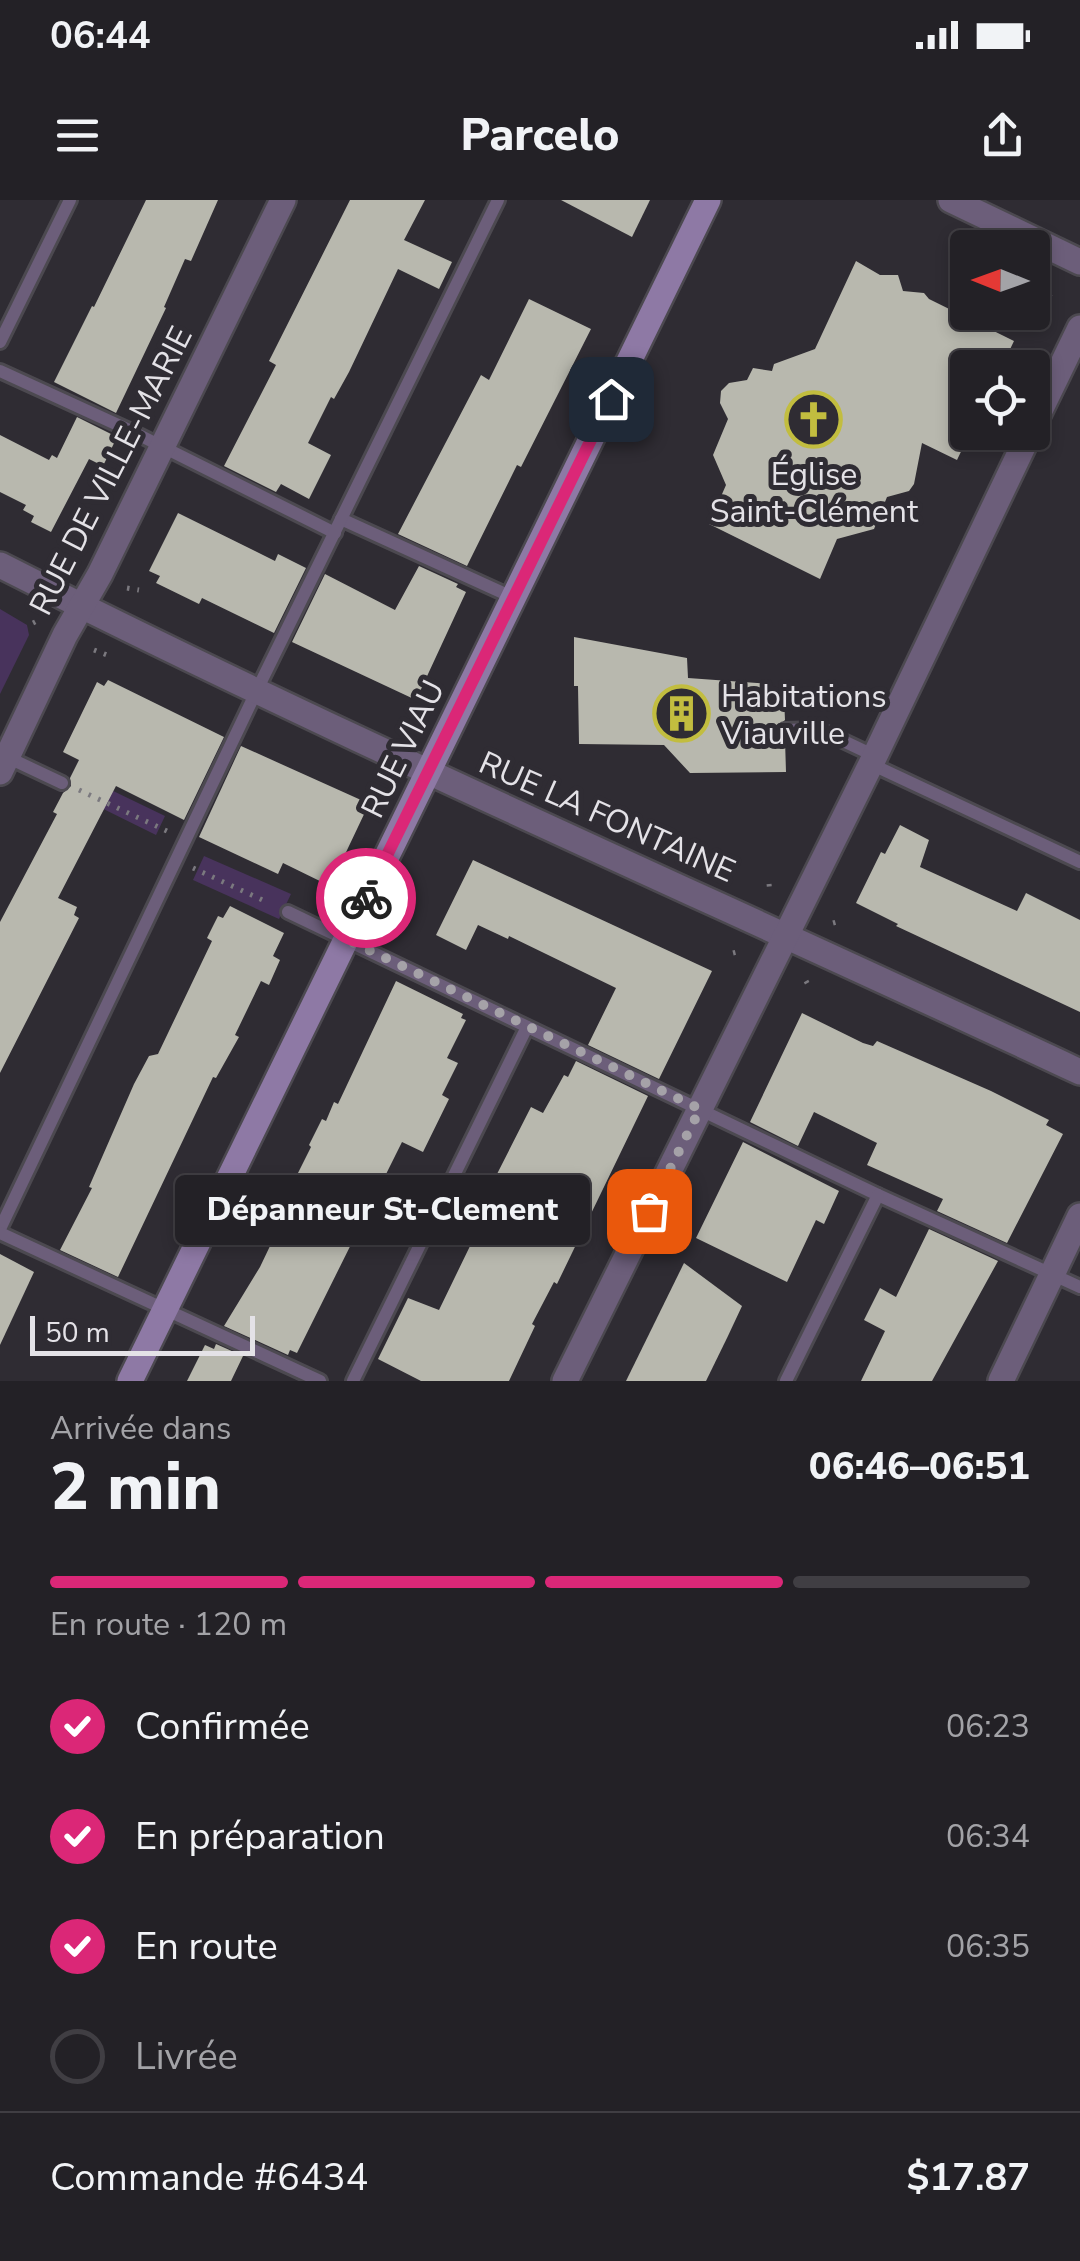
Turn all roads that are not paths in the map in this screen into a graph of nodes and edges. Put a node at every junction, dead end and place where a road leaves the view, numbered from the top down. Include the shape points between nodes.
1 (70, 200) edge
2 (283, 200) edge
3 (498, 200) edge
4 (708, 200) edge
5 (951, 200) edge
6 (1080, 262) edge
7 (1080, 328) edge
8 (0, 342) edge
9 (0, 370) edge
10 (1050, 390) edge
11 (162, 446) junction
12 (1021, 450) edge
13 (338, 526) junction
14 (0, 565) edge
15 (514, 598) junction
16 (82, 606) junction
17 (257, 690) junction
18 (785, 730) dead end
19 (873, 760) junction
20 (4, 765) edge
21 (428, 772) junction
22 (62, 783) road end
23 (1080, 862) edge
24 (288, 912) road end
25 (787, 934) junction
26 (346, 939) junction
27 (527, 1027) junction
28 (1080, 1072) edge
29 (700, 1109) junction
30 (878, 1194) junction
31 (1080, 1216) edge
32 (0, 1231) edge
33 (1052, 1274) junction
34 (1080, 1288) edge
35 (166, 1308) junction
36 (130, 1381) edge
37 (320, 1381) edge
38 (353, 1381) edge
39 (565, 1381) edge
40 (786, 1381) edge
41 (1001, 1381) edge

1 - 8 lane
2 - 11 street, RUE DE VILLE-MARIE
3 - 13 lane
4 - 15 main road, RUE VIAU
5 - 6 street
7 - 10 street
9 - 11 lane
11 - 13 lane
11 - 16 street, RUE DE VILLE-MARIE
12 - 19 street
13 - 15 lane
13 - 17 lane
14 - 16 street, RUE LA FONTAINE
15 - 21 main road, RUE VIAU
16 - 17 street, RUE LA FONTAINE
16 - 20 street, RUE DE VILLE-MARIE
17 - 21 street, RUE LA FONTAINE
17 - 32 lane
18 - 19 lane via 818,730
19 - 23 lane
19 - 25 street
20 - 22 lane
21 - 25 street, RUE LA FONTAINE
21 - 26 main road, RUE VIAU
24 - 26 lane
25 - 28 street, RUE LA FONTAINE
25 - 29 street
26 - 27 lane
26 - 35 main road, RUE VIAU
27 - 29 lane
27 - 38 lane
29 - 30 lane
29 - 39 street
30 - 33 lane
30 - 40 lane
31 - 33 street
32 - 35 lane
33 - 34 lane
33 - 41 street
35 - 36 main road, RUE VIAU
35 - 37 lane

